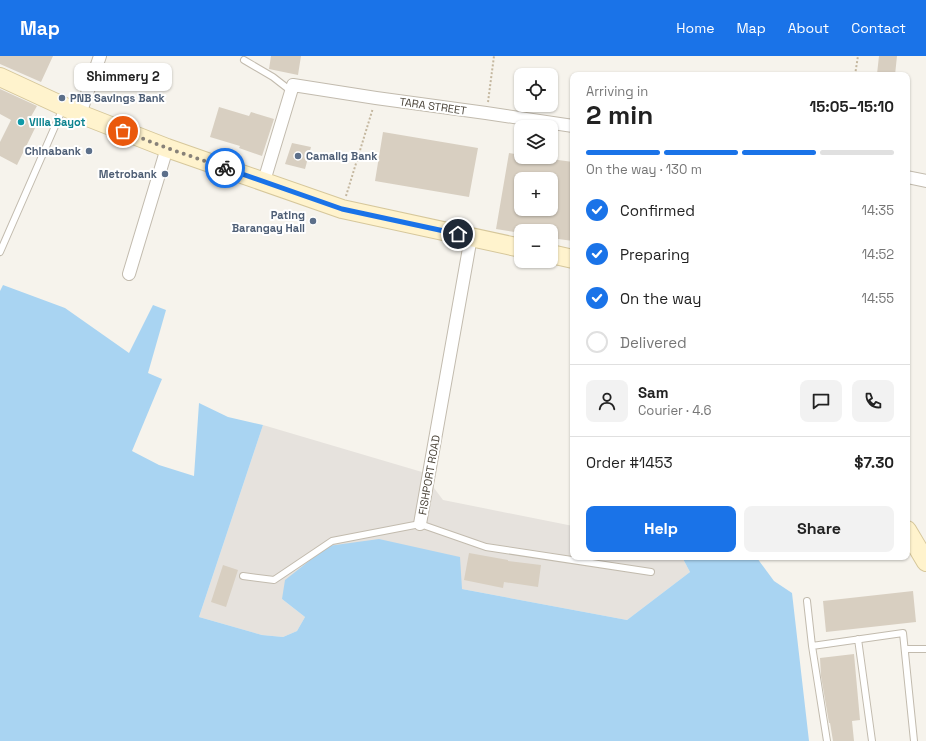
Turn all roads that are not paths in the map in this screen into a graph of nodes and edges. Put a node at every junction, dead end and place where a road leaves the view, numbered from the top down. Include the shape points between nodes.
1 (100, 56) edge
2 (244, 60) dead end
3 (0, 77) edge
4 (292, 88) junction
5 (72, 110) junction
6 (570, 126) edge
7 (167, 148) junction
8 (910, 178) edge
9 (264, 181) junction
10 (926, 181) edge
11 (471, 237) junction
12 (514, 246) edge
13 (0, 252) edge
14 (558, 256) edge
15 (570, 258) edge
16 (129, 274) dead end
17 (420, 524) junction
18 (910, 535) edge
19 (570, 560) edge
20 (572, 560) edge
21 (926, 562) edge
22 (651, 572) dead end
23 (243, 576) dead end
24 (807, 601) dead end
25 (858, 639) junction
26 (812, 646) junction
27 (905, 649) junction
28 (926, 649) edge
29 (827, 741) edge
30 (872, 741) edge
31 (914, 741) edge

1 - 5 street
2 - 4 lane
3 - 5 street
4 - 6 street, TARA STREET
4 - 9 street
5 - 7 street
5 - 13 lane
7 - 9 street
7 - 16 street
8 - 10 street
9 - 11 street via 342,209
11 - 12 street
11 - 17 street, FISHPORT ROAD
14 - 15 street
17 - 19 lane via 486,547
17 - 23 lane, FISHPORT ROAD via 332,541 274,580
18 - 21 street
20 - 22 lane
24 - 26 lane
25 - 26 lane
25 - 27 lane via 903,633
25 - 30 lane
26 - 29 lane
27 - 28 lane
27 - 31 lane

